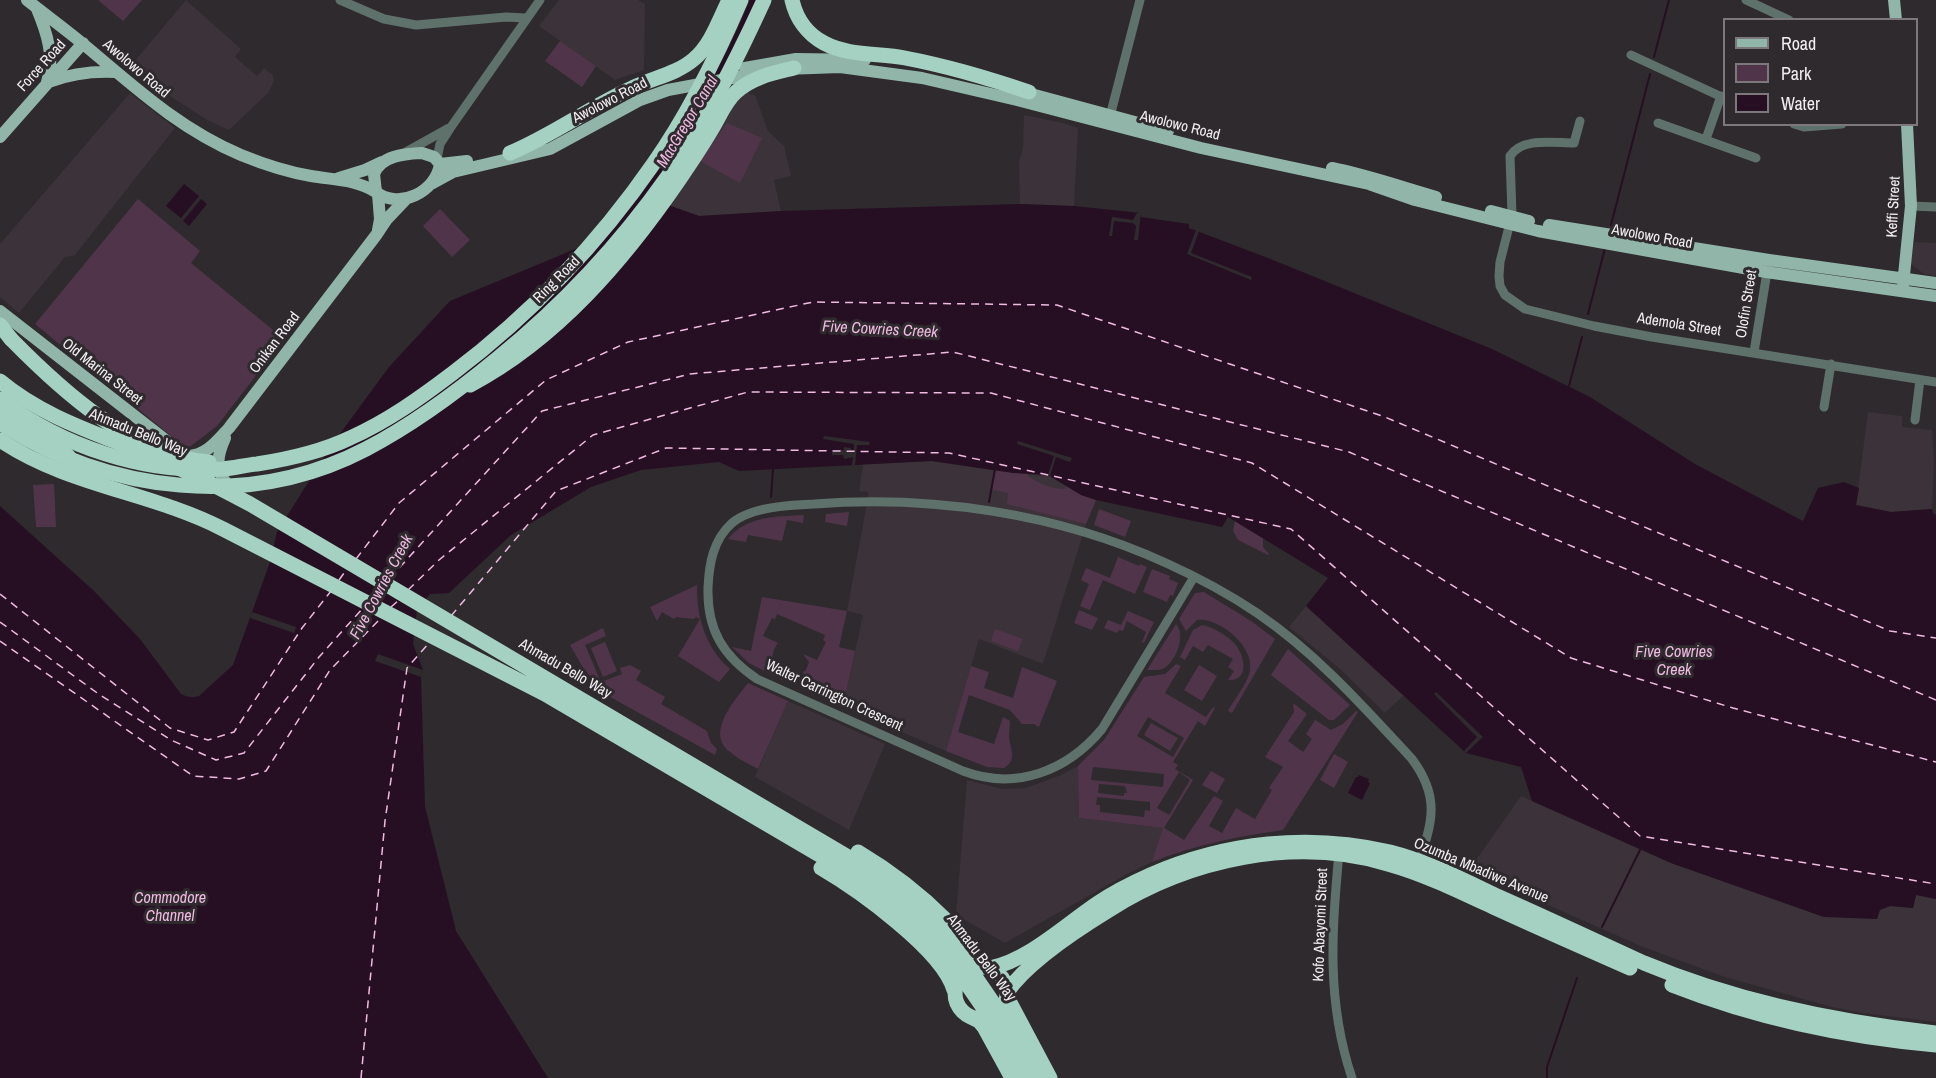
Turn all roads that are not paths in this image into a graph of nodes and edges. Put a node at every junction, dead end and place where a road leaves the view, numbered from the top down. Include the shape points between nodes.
1 (340, 0) edge
2 (540, 0) edge
3 (729, 0) edge
4 (741, 0) edge
5 (764, 0) edge
6 (792, 0) edge
7 (1140, 0) edge
8 (1746, 0) edge
9 (1894, 0) edge
10 (32, 4) edge
11 (526, 18) junction
12 (1785, 18) edge
13 (1896, 18) edge
14 (83, 43) junction
15 (1631, 55) dead end
16 (794, 68) junction
17 (116, 72) junction
18 (738, 74) junction
19 (692, 80) junction
20 (47, 83) junction
21 (1029, 92) junction
22 (1723, 97) edge
23 (1109, 120) junction
24 (1580, 121) dead end
25 (1658, 123) dead end
26 (1801, 126) edge
27 (1817, 126) edge
28 (1907, 126) edge
29 (451, 127) junction
30 (0, 136) edge
31 (1706, 139) junction
32 (510, 153) junction
33 (401, 155) junction
34 (1756, 158) dead end
35 (438, 161) junction
36 (382, 162) junction
37 (338, 178) junction
38 (431, 183) junction
39 (377, 193) junction
40 (406, 199) junction
41 (1911, 206) junction
42 (1936, 207) edge
43 (1511, 220) junction
44 (377, 234) junction
45 (1767, 266) junction
46 (1903, 278) junction
47 (1936, 284) edge
48 (1902, 291) junction
49 (1936, 296) edge
50 (0, 311) edge
51 (0, 326) edge
52 (1754, 352) junction
53 (1831, 364) junction
54 (1920, 380) junction
55 (0, 381) edge
56 (1936, 382) edge
57 (459, 391) junction
58 (0, 399) edge
59 (1824, 407) dead end
60 (0, 412) edge
61 (1915, 420) dead end
62 (0, 423) edge
63 (229, 428) junction
64 (0, 440) edge
65 (186, 456) junction
66 (254, 464) junction
67 (99, 486) junction
68 (230, 488) junction
69 (250, 504) junction
70 (1194, 577) junction
71 (710, 774) junction
72 (707, 791) junction
73 (1339, 849) junction
74 (1417, 867) junction
75 (859, 871) junction
76 (988, 968) junction
77 (954, 990) junction
78 (1007, 995) junction
79 (971, 1017) junction
80 (1936, 1032) edge
81 (1936, 1045) edge
82 (1012, 1078) edge
83 (1023, 1078) edge
84 (1038, 1078) edge
85 (1050, 1078) edge
86 (1352, 1078) edge

1 - 11 street via 384,19 416,25
2 - 11 street
3 - 32 highway via 712,36 686,66 631,88
4 - 66 highway, Ring Road, bridge via 692,102 655,161 593,242 548,292 466,363 385,421 321,450
5 - 57 highway, Ring Road, bridge via 704,119 645,206 567,297
6 - 21 highway via 797,16 811,35 842,50 893,55 976,74
7 - 23 street
8 - 12 street
9 - 13 main road
10 - 14 main road, Awolowo Road
10 - 20 main road via 49,44
11 - 29 street
14 - 17 main road, Awolowo Road
14 - 20 main road, Force Road
15 - 22 street
16 - 18 main road, Awolowo Road
16 - 23 main road, Awolowo Road via 840,67 922,78
16 - 57 highway, bridge via 746,85 726,103 695,157 651,218 575,308 520,355
17 - 20 main road via 102,70
17 - 37 main road, Awolowo Road via 160,109 224,147 288,171
18 - 19 main road, Awolowo Road, bridge
18 - 21 main road, Awolowo Road via 796,59 856,60 898,64
19 - 32 main road, Awolowo Road via 630,96 556,138
19 - 38 main road, Awolowo Road via 640,100 550,149 453,172
20 - 30 main road, Force Road
21 - 23 main road, Awolowo Road
22 - 31 street
23 - 43 main road, Awolowo Road via 1201,148
24 - 43 street, Ademola Street via 1574,143 1523,144 1513,150
25 - 31 street
26 - 27 street
28 - 41 main road, Keffi Street
29 - 33 street
29 - 35 street via 440,144
31 - 34 street
32 - 35 main road, Awolowo Road
33 - 35 main road via 422,153
33 - 36 main road
35 - 38 main road via 439,171
36 - 37 main road
36 - 39 main road via 374,174
37 - 39 main road
38 - 40 main road
39 - 40 main road via 395,200
39 - 44 main road
40 - 44 main road, Onikan Road
41 - 42 street
41 - 46 main road, Keffi Street
43 - 45 main road, Awolowo Road via 1567,237
43 - 52 street, Ademola Street via 1498,276 1505,296 1524,309 1652,337
44 - 63 main road, Onikan Road
45 - 46 main road, Awolowo Road
45 - 48 main road, Awolowo Road
45 - 52 street, Olofin Street
46 - 47 main road, Awolowo Road
46 - 48 main road, Keffi Street
48 - 49 main road, Awolowo Road
50 - 65 main road, Old Marina Street
51 - 66 highway, bridge via 80,403 125,433 194,460
52 - 53 street, Ademola Street
53 - 54 street, Ademola Street
53 - 59 street
54 - 56 street, Ademola Street
54 - 61 street
55 - 69 highway, Ahmadu Bello Way via 52,415 175,466
57 - 62 highway, Ring Road, bridge via 365,450 309,472 244,486 212,488 116,475 51,452
58 - 66 highway, bridge via 72,442 104,453 196,470
60 - 67 highway via 57,445
63 - 65 main road, Onikan Road via 203,453
63 - 68 main road via 218,465
64 - 67 highway, Ahmadu Bello Way via 40,463
65 - 68 main road, Old Marina Street
67 - 72 highway, Ahmadu Bello Way via 183,511 223,529 544,694
68 - 69 main road, Old Marina Street
69 - 71 highway, Ahmadu Bello Way
70 - 70 street, Walter Carrington Crescent via 1130,549 1035,520 945,505 848,501 781,506 746,515 733,523 722,534 711,557 709,607 720,644 740,668 757,678 963,771 1007,779 1047,771 1087,746 1102,729
70 - 74 street, Walter Carrington Crescent via 1258,614 1300,647 1348,690 1422,771 1432,810
71 - 75 highway, Ahmadu Bello Way
71 - 76 highway via 734,779 891,874 948,921
72 - 75 highway, Ahmadu Bello Way
72 - 77 highway via 725,810 872,901 933,956
73 - 74 highway, Ozumba Mbadiwe Avenue
73 - 76 highway, Ozumba Mbadiwe Avenue via 1298,842 1251,845 1201,856 1134,882 1021,956
73 - 78 highway, Ozumba Mbadiwe Avenue via 1216,863 1155,884 1102,914 1030,966
73 - 86 street, Kofo Abayomi Street via 1332,969 1336,1017
74 - 80 highway, Ozumba Mbadiwe Avenue via 1680,978 1785,1010
74 - 81 highway, Ozumba Mbadiwe Avenue via 1587,949 1696,995 1818,1028
75 - 83 highway, Ahmadu Bello Way, bridge via 937,947 963,979
75 - 84 highway, Ahmadu Bello Way, bridge via 913,904 936,926 1010,1026
76 - 77 highway via 980,966 965,971
76 - 78 highway via 1000,975
77 - 79 highway via 958,1006
78 - 79 highway via 994,1015
78 - 85 highway
79 - 82 highway via 984,1027

